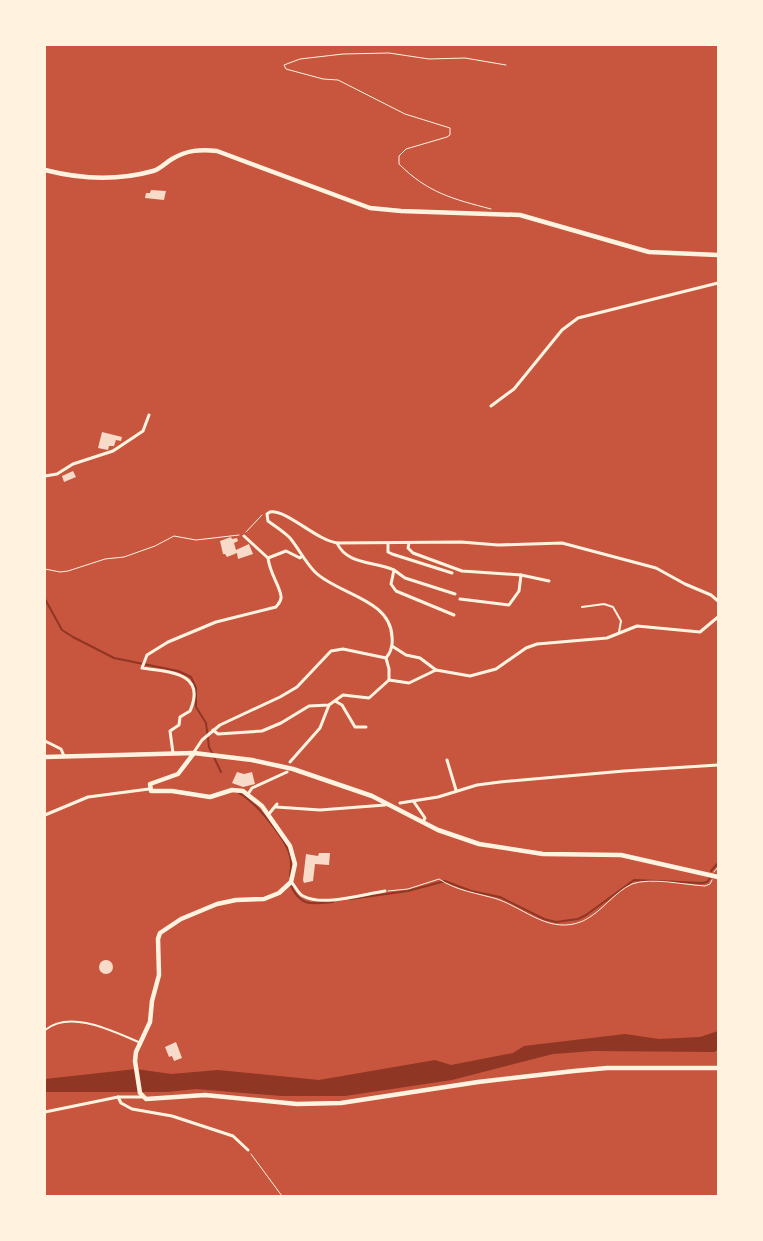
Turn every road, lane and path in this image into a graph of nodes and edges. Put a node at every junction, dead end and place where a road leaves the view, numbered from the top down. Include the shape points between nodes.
1 (506, 65) dead end
2 (45, 170) edge
3 (494, 210) dead end
4 (718, 255) edge
5 (718, 283) edge
6 (492, 406) dead end
7 (149, 416) dead end
8 (45, 476) edge
9 (267, 514) junction
10 (244, 536) junction
11 (337, 543) junction
12 (409, 543) junction
13 (388, 544) junction
14 (302, 556) junction
15 (268, 558) junction
16 (45, 569) edge
17 (394, 570) junction
18 (452, 573) dead end
19 (521, 575) junction
20 (549, 581) dead end
21 (455, 594) dead end
22 (460, 599) dead end
23 (718, 601) edge
24 (582, 607) dead end
25 (454, 615) dead end
26 (718, 617) edge
27 (619, 632) junction
28 (392, 646) junction
29 (386, 658) junction
30 (436, 670) junction
31 (389, 680) junction
32 (335, 701) junction
33 (329, 705) junction
34 (366, 726) dead end
35 (213, 730) junction
36 (45, 740) edge
37 (172, 753) junction
38 (194, 753) junction
39 (64, 756) junction
40 (45, 757) edge
41 (447, 760) dead end
42 (290, 762) dead end
43 (718, 766) edge
44 (287, 772) dead end
45 (149, 789) junction
46 (456, 790) junction
47 (248, 794) junction
48 (414, 802) junction
49 (400, 803) dead end
50 (385, 805) dead end
51 (45, 815) edge
52 (268, 815) junction
53 (423, 822) junction
54 (718, 867) edge
55 (714, 872) dead end
56 (718, 877) edge
57 (712, 879) dead end
58 (291, 882) junction
59 (385, 891) joint
60 (45, 1030) edge
61 (140, 1043) junction
62 (718, 1068) edge
63 (141, 1095) junction
64 (118, 1097) junction
65 (45, 1112) edge
66 (248, 1150) joint
67 (282, 1196) edge

1 - 3 path via 465,58 429,59 390,53 300,59 284,65 286,69 338,80 405,114 450,128 447,137 406,149 399,156 399,164 444,196
2 - 4 street via 74,177 99,178 151,172 193,150 217,151 370,208 520,215 649,252
5 - 6 street via 587,314 570,323 514,390
7 - 8 street via 143,430 112,451
9 - 10 path via 264,513
9 - 11 street via 276,512 318,537
9 - 14 street via 268,521 290,539
10 - 15 street
10 - 16 path via 196,540 174,536 124,557 105,559 68,571
11 - 13 street
11 - 17 street via 348,557
12 - 13 street
12 - 19 street via 408,548 413,552 462,570
12 - 23 street via 498,545 562,542 656,568
13 - 18 street via 388,552 392,554
14 - 15 street via 300,558 286,551
14 - 28 street via 327,581 358,596 378,611 392,632
15 - 37 street via 269,570 281,596 276,607 199,629 153,650 144,662 142,668 184,676 192,682 192,708 180,717 179,726 170,731
17 - 21 street via 405,578
17 - 25 street via 391,584 396,591
19 - 20 street
19 - 22 street via 519,591 509,605
24 - 27 lane via 599,604 613,607 621,621
26 - 27 street via 700,632 647,625
27 - 30 street via 607,638 537,644 496,669 470,676
28 - 29 street
28 - 30 street via 406,655 420,658
29 - 31 street
29 - 35 street via 344,649 331,651 297,687
30 - 31 street via 408,683
31 - 32 street via 369,698 347,694
32 - 33 street
32 - 34 street via 346,710 355,727
33 - 35 street via 308,706 281,724 253,733 218,734
33 - 42 street via 320,728
35 - 38 street
36 - 39 street via 61,749
37 - 38 street
37 - 39 street
38 - 45 street via 178,774 150,784
38 - 53 street via 277,766 339,784 372,796
39 - 40 street
41 - 46 street
43 - 46 street via 500,782
44 - 47 street via 252,788
45 - 47 street via 202,797 232,790
45 - 51 street via 88,797
46 - 48 street
47 - 52 street
48 - 49 street
48 - 53 street via 425,818
50 - 52 street via 320,810 277,805
52 - 58 street via 294,854 295,869
53 - 56 street via 467,841 494,848 543,854 621,855
54 - 55 path
57 - 59 path via 705,886 652,882 633,884 583,920 555,924 504,902 470,894 439,879 408,889
58 - 59 street via 300,894 314,899 333,900
58 - 61 street via 270,898 216,904 187,916 160,933 159,975 149,1027
60 - 61 lane via 57,1023 76,1022
61 - 63 street via 136,1052 136,1069
62 - 63 street via 574,1070 341,1103 297,1104 205,1095 152,1100
63 - 64 street
64 - 65 street
64 - 66 street via 121,1103 132,1109 172,1116 233,1136
66 - 67 path

